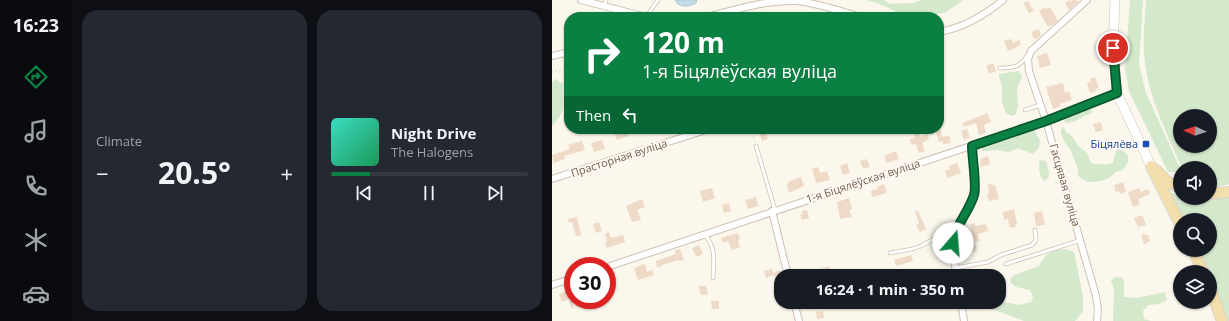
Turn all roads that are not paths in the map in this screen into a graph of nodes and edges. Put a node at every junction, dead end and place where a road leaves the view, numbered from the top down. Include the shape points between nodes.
1 (581, 0) edge
2 (658, 0) edge
3 (1003, 0) edge
4 (1087, 0) edge
5 (1115, 0) edge
6 (605, 3) edge
7 (631, 12) edge
8 (650, 12) edge
9 (725, 12) edge
10 (842, 12) edge
11 (944, 31) edge
12 (1031, 51) junction
13 (564, 53) edge
14 (552, 56) edge
15 (1000, 68) dead end
16 (1117, 93) junction
17 (1040, 105) junction
18 (1025, 110) dead end
19 (1046, 121) junction
20 (693, 134) edge
21 (756, 146) road end
22 (972, 146) junction
23 (1151, 166) junction
24 (552, 179) edge
25 (1173, 184) edge
26 (1229, 192) edge
27 (1217, 193) edge
28 (774, 211) junction
29 (1174, 213) edge
30 (1035, 230) dead end
31 (704, 234) junction
32 (954, 235) junction
33 (1081, 240) junction
34 (890, 253) dead end
35 (616, 264) edge
36 (1006, 264) dead end
37 (955, 268) joint
38 (786, 269) edge
39 (713, 278) dead end
40 (564, 281) edge
41 (552, 285) edge
42 (1217, 307) edge
43 (796, 309) edge
44 (962, 309) edge
45 (799, 321) edge
46 (964, 321) edge
47 (1097, 321) edge
48 (1222, 321) edge

1 - 6 street
2 - 8 lane
3 - 11 street via 970,23
4 - 12 street
5 - 16 main road via 1113,48
6 - 7 street
9 - 10 street via 764,2 794,0
12 - 15 lane via 1016,67
12 - 17 street, Гасцявая вуліца via 1028,59 1029,71
13 - 14 street
16 - 19 street, 1-я Біцялёўская вуліца
16 - 23 main road
17 - 18 lane
17 - 19 street, Гасцявая вуліца
19 - 22 street, 1-я Біцялёўская вуліца
19 - 33 street, Гасцявая вуліца
20 - 24 street, Прасторная вуліца
21 - 28 lane
22 - 28 street, 1-я Біцялёўская вуліца
22 - 32 street via 975,193
23 - 25 main road
23 - 29 main road
26 - 27 main road
28 - 31 street, 1-я Біцялёўская вуліца
28 - 38 street
30 - 37 lane via 1036,240 1032,245 988,262
31 - 35 street, 1-я Біцялёўская вуліца
31 - 39 lane via 710,240 714,256
32 - 34 lane via 933,238 920,246
32 - 37 street
33 - 36 lane
33 - 47 street, Гасцявая вуліца via 1096,296
40 - 41 street
42 - 48 main road
43 - 45 street
44 - 46 street

